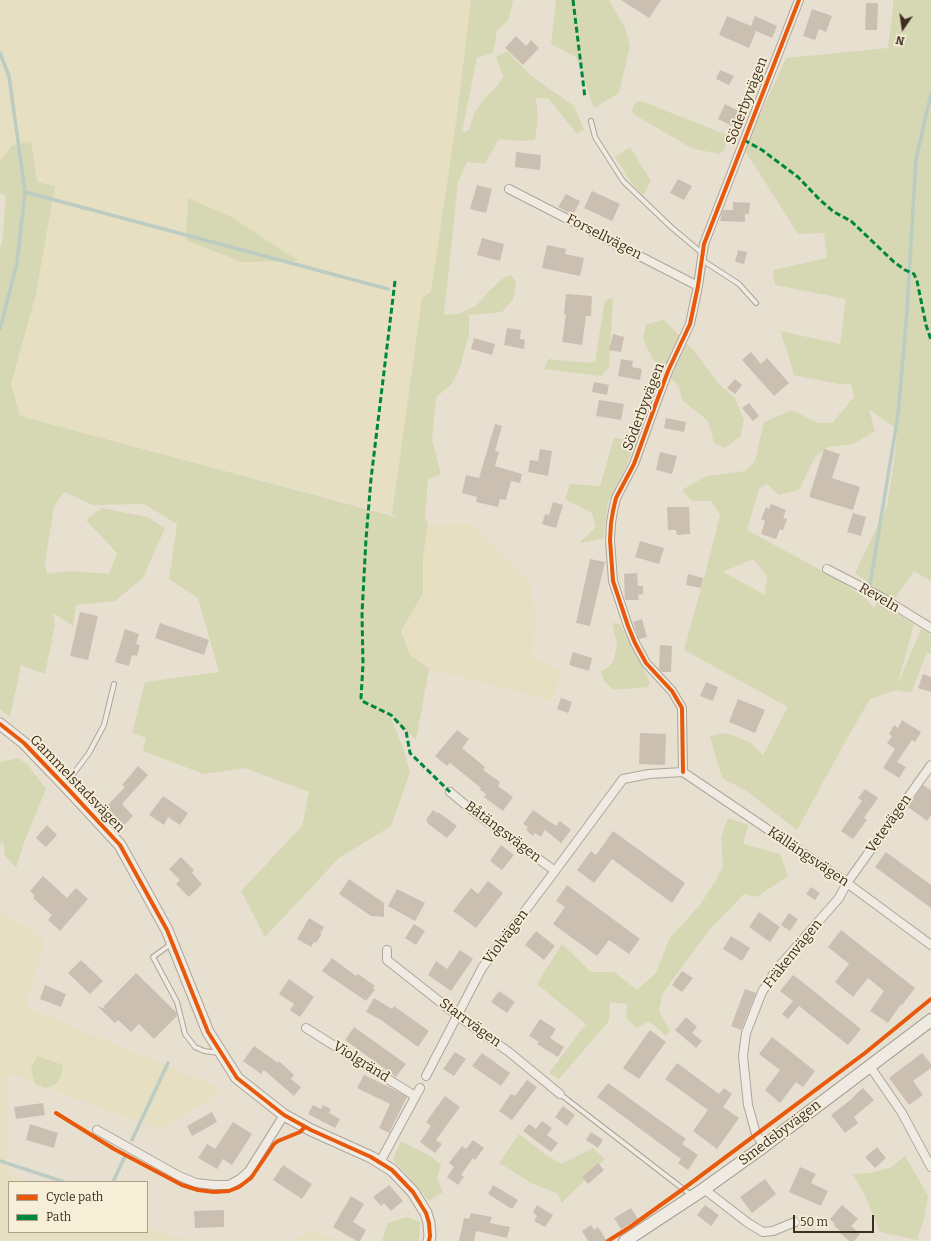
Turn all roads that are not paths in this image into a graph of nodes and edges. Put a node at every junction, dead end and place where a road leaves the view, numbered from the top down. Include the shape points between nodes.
1 (799, 0) edge
2 (591, 121) dead end
3 (509, 189) dead end
4 (702, 257) junction
5 (698, 286) junction
6 (756, 303) dead end
7 (827, 569) dead end
8 (931, 628) edge
9 (114, 684) dead end
10 (0, 724) edge
11 (931, 765) edge
12 (683, 772) junction
13 (65, 786) junction
14 (450, 792) dead end
15 (555, 872) junction
16 (847, 883) junction
17 (172, 943) junction
18 (931, 945) edge
19 (387, 950) dead end
20 (458, 1016) junction
21 (931, 1020) edge
22 (306, 1028) dead end
23 (221, 1054) junction
24 (869, 1065) junction
25 (426, 1076) dead end
26 (420, 1088) dead end
27 (560, 1094) joint
28 (415, 1096) junction
29 (284, 1115) junction
30 (97, 1130) dead end
31 (764, 1146) junction
32 (380, 1162) junction
33 (931, 1167) edge
34 (704, 1189) junction
35 (692, 1196) junction
36 (795, 1222) dead end
37 (429, 1241) edge
38 (625, 1241) edge

1 - 4 street, Söderbyvägen via 704,244
2 - 4 lane via 594,138 623,181
3 - 5 street, Forsellvägen
4 - 5 street, Söderbyvägen
4 - 6 lane via 739,284
5 - 12 street, Söderbyvägen via 690,324 665,379 634,464 616,498 612,510 610,540 613,581 635,643 646,662 672,691 682,708
7 - 8 street, Reveln via 881,597
9 - 13 lane via 104,725 89,753
10 - 13 street, Gammelstadsvägen via 24,743
11 - 16 street, Vetevägen
12 - 15 street, Violvägen via 623,779
12 - 16 street, Källängsvägen
13 - 17 street, Gammelstadsvägen via 120,845
14 - 15 street, Båtängsvägen
15 - 20 street, Violvägen via 482,968
16 - 18 street, Källängsvägen
16 - 31 street, Fräkenvägen via 840,898 776,970 762,992 746,1033 744,1056 748,1105 756,1134
17 - 23 street, Gammelstadsvägen via 208,1032
17 - 23 lane via 152,957 177,1002 185,1034 195,1047
19 - 20 street, Starrvägen via 387,960
20 - 25 street, Violvägen
20 - 27 street, Starrvägen via 509,1052
21 - 24 main road, Smedsbyvägen
22 - 28 street, Violgränd
23 - 29 street, Gammelstadsvägen via 237,1078
24 - 31 main road, Smedsbyvägen
24 - 33 street via 902,1113
26 - 28 street
27 - 35 lane
28 - 32 street
29 - 30 street via 249,1171 229,1185 196,1183 179,1176
29 - 32 street, Gammelstadsvägen
31 - 34 main road, Smedsbyvägen
32 - 37 street, Gammelstadsvägen via 392,1170 413,1192 426,1213
34 - 35 main road, Smedsbyvägen
34 - 36 street via 748,1224 763,1232 773,1231
35 - 38 main road, Smedsbyvägen

